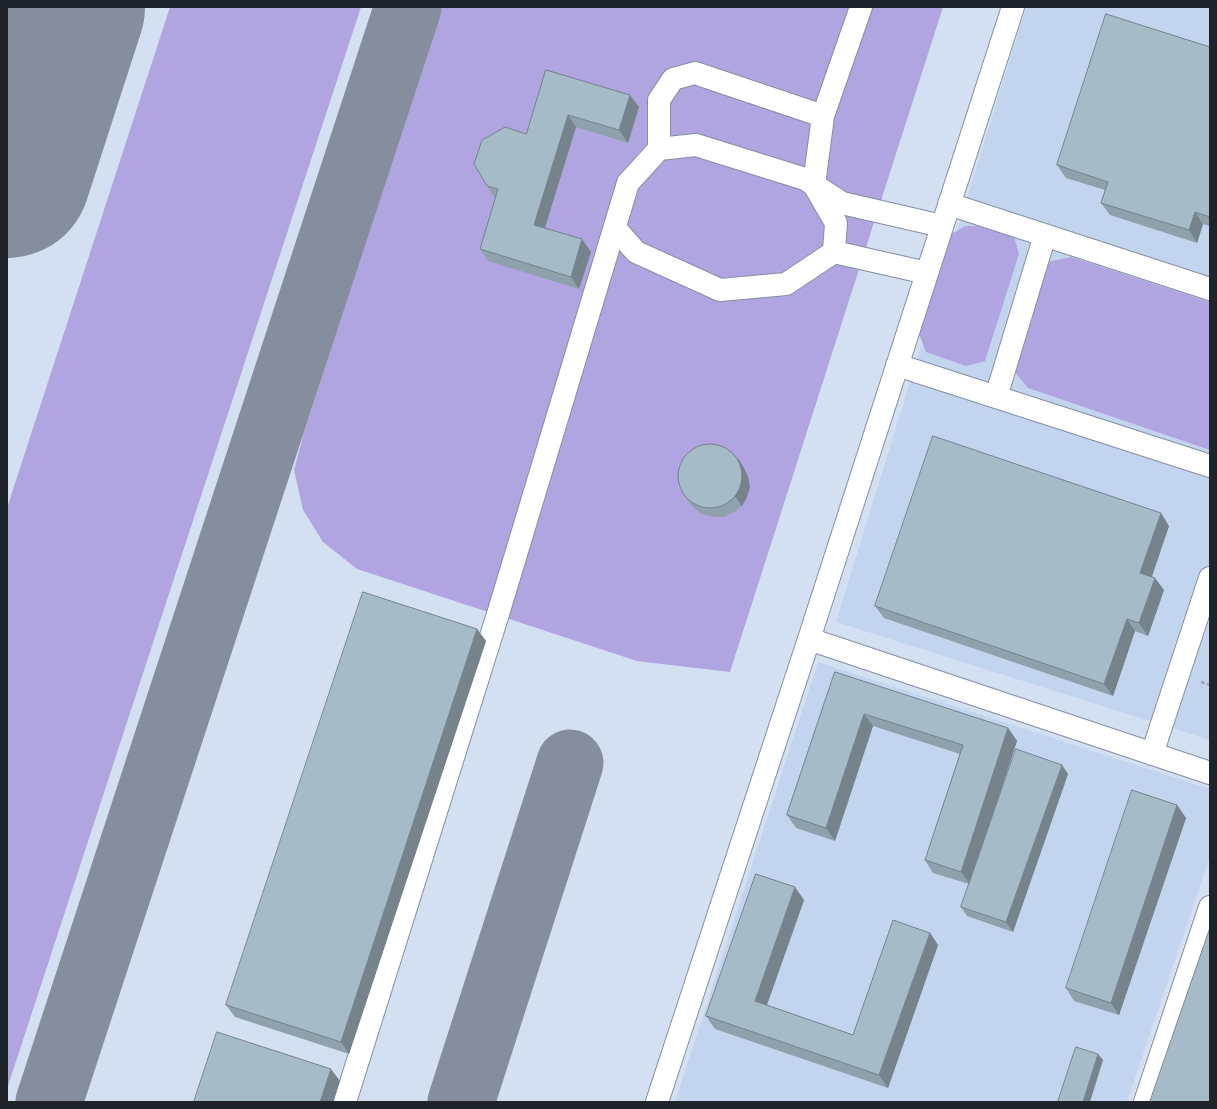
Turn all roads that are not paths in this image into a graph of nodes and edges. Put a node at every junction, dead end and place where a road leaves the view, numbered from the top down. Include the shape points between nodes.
1 (861, 7) edge
2 (1013, 7) edge
3 (823, 116) junction
4 (660, 149) junction
5 (814, 185) junction
6 (949, 204) junction
7 (942, 226) junction
8 (615, 228) junction
9 (1045, 235) junction
10 (834, 252) junction
11 (927, 273) junction
12 (1210, 289) edge
13 (897, 365) junction
14 (996, 397) junction
15 (1210, 466) edge
16 (1210, 578) edge
17 (809, 639) junction
18 (1152, 754) junction
19 (1210, 773) edge
20 (1210, 907) edge
21 (345, 1102) edge
22 (657, 1102) edge
23 (1145, 1102) edge

1 - 3 street
2 - 6 street
3 - 4 street via 695,73 672,79 660,100
3 - 5 street
4 - 5 street via 696,145 805,179
4 - 8 street via 628,183
5 - 7 street via 842,203
5 - 10 street via 836,224
6 - 7 street
6 - 9 street
7 - 11 street
8 - 10 street via 636,252 720,290 786,284
8 - 21 street via 498,614
9 - 12 street
9 - 14 street
10 - 11 street
11 - 13 street
13 - 14 street
13 - 17 street
14 - 15 street
16 - 18 street
17 - 18 street
17 - 22 street
18 - 19 street
20 - 23 street

